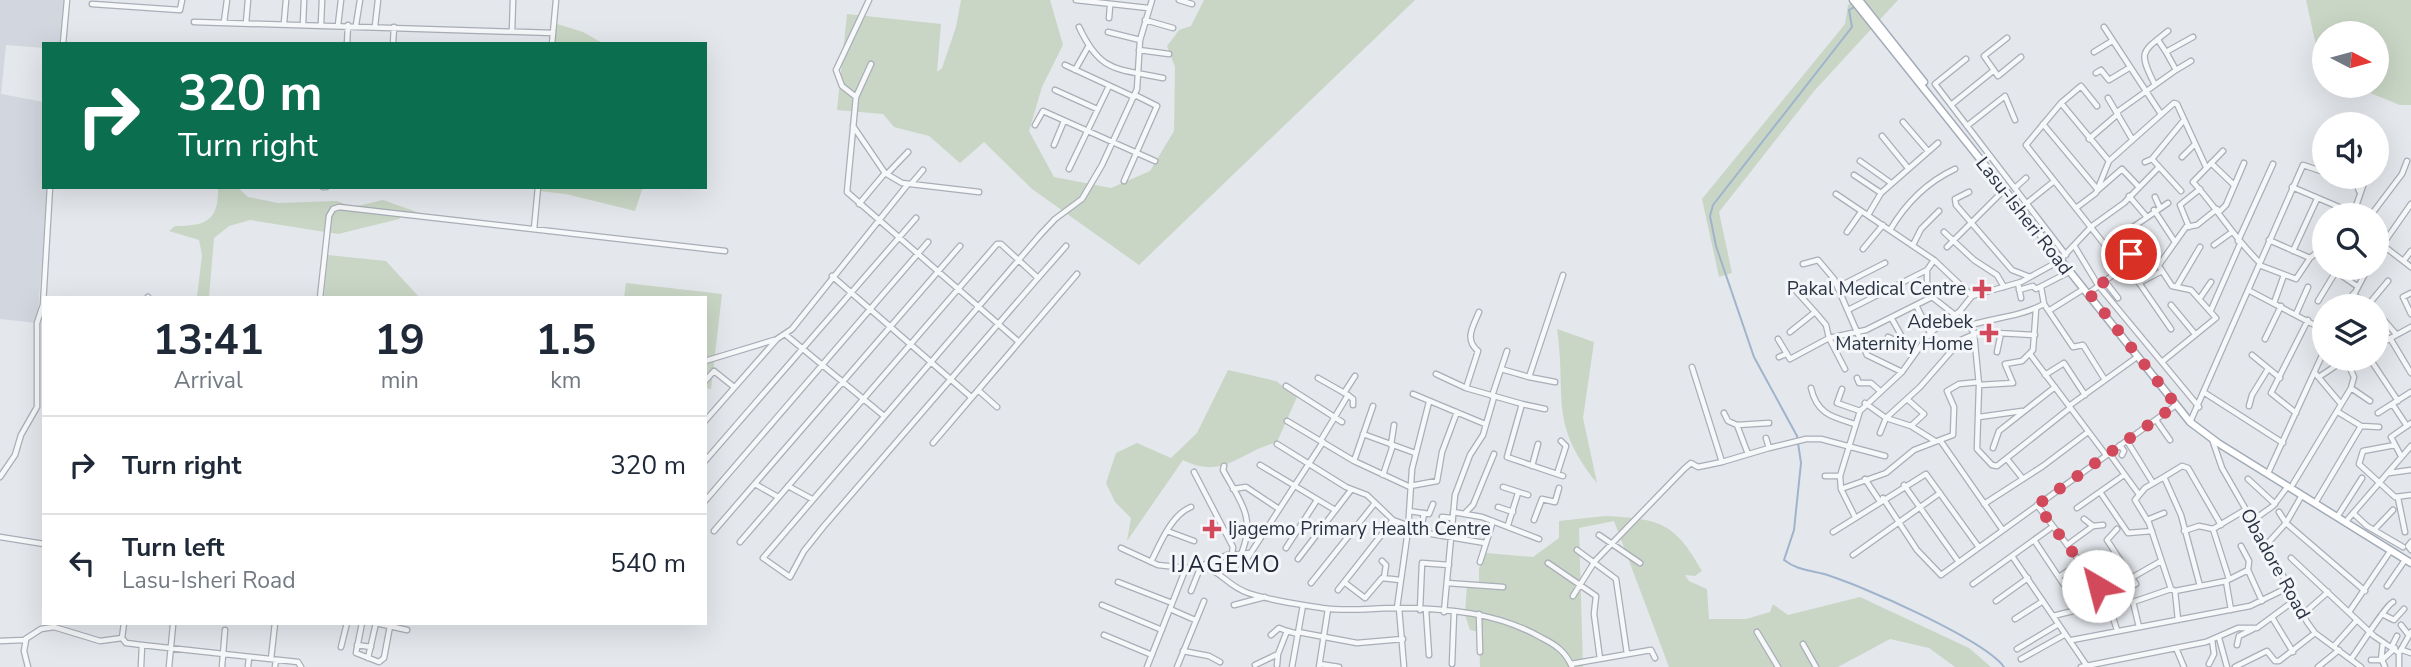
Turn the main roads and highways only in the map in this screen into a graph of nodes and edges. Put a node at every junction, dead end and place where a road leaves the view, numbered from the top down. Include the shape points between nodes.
1 (1853, 0) edge
2 (1859, 0) edge
3 (1918, 78) junction
4 (2037, 231) junction
5 (2062, 258) junction
6 (2083, 288) junction
7 (2176, 405) junction
8 (2291, 485) junction
9 (2409, 560) edge

1 - 3 main road, Lasu-Isheri Road
2 - 3 main road, Lasu-Isheri Road
3 - 4 main road, Lasu-Isheri Road
3 - 4 main road, Lasu-Isheri Road
4 - 5 main road, Lasu-Isheri Road
5 - 6 main road, Lasu-Isheri Road
5 - 6 main road, Lasu-Isheri Road
6 - 7 main road, Lasu-Isheri Road
6 - 7 main road, Lasu-Isheri Road
7 - 8 main road, Lasu-Isheri Road via 2191,420
7 - 8 main road, Lasu-Isheri Road via 2215,444
8 - 9 main road, Lasu-Isheri Road
8 - 9 main road, Lasu-Isheri Road

